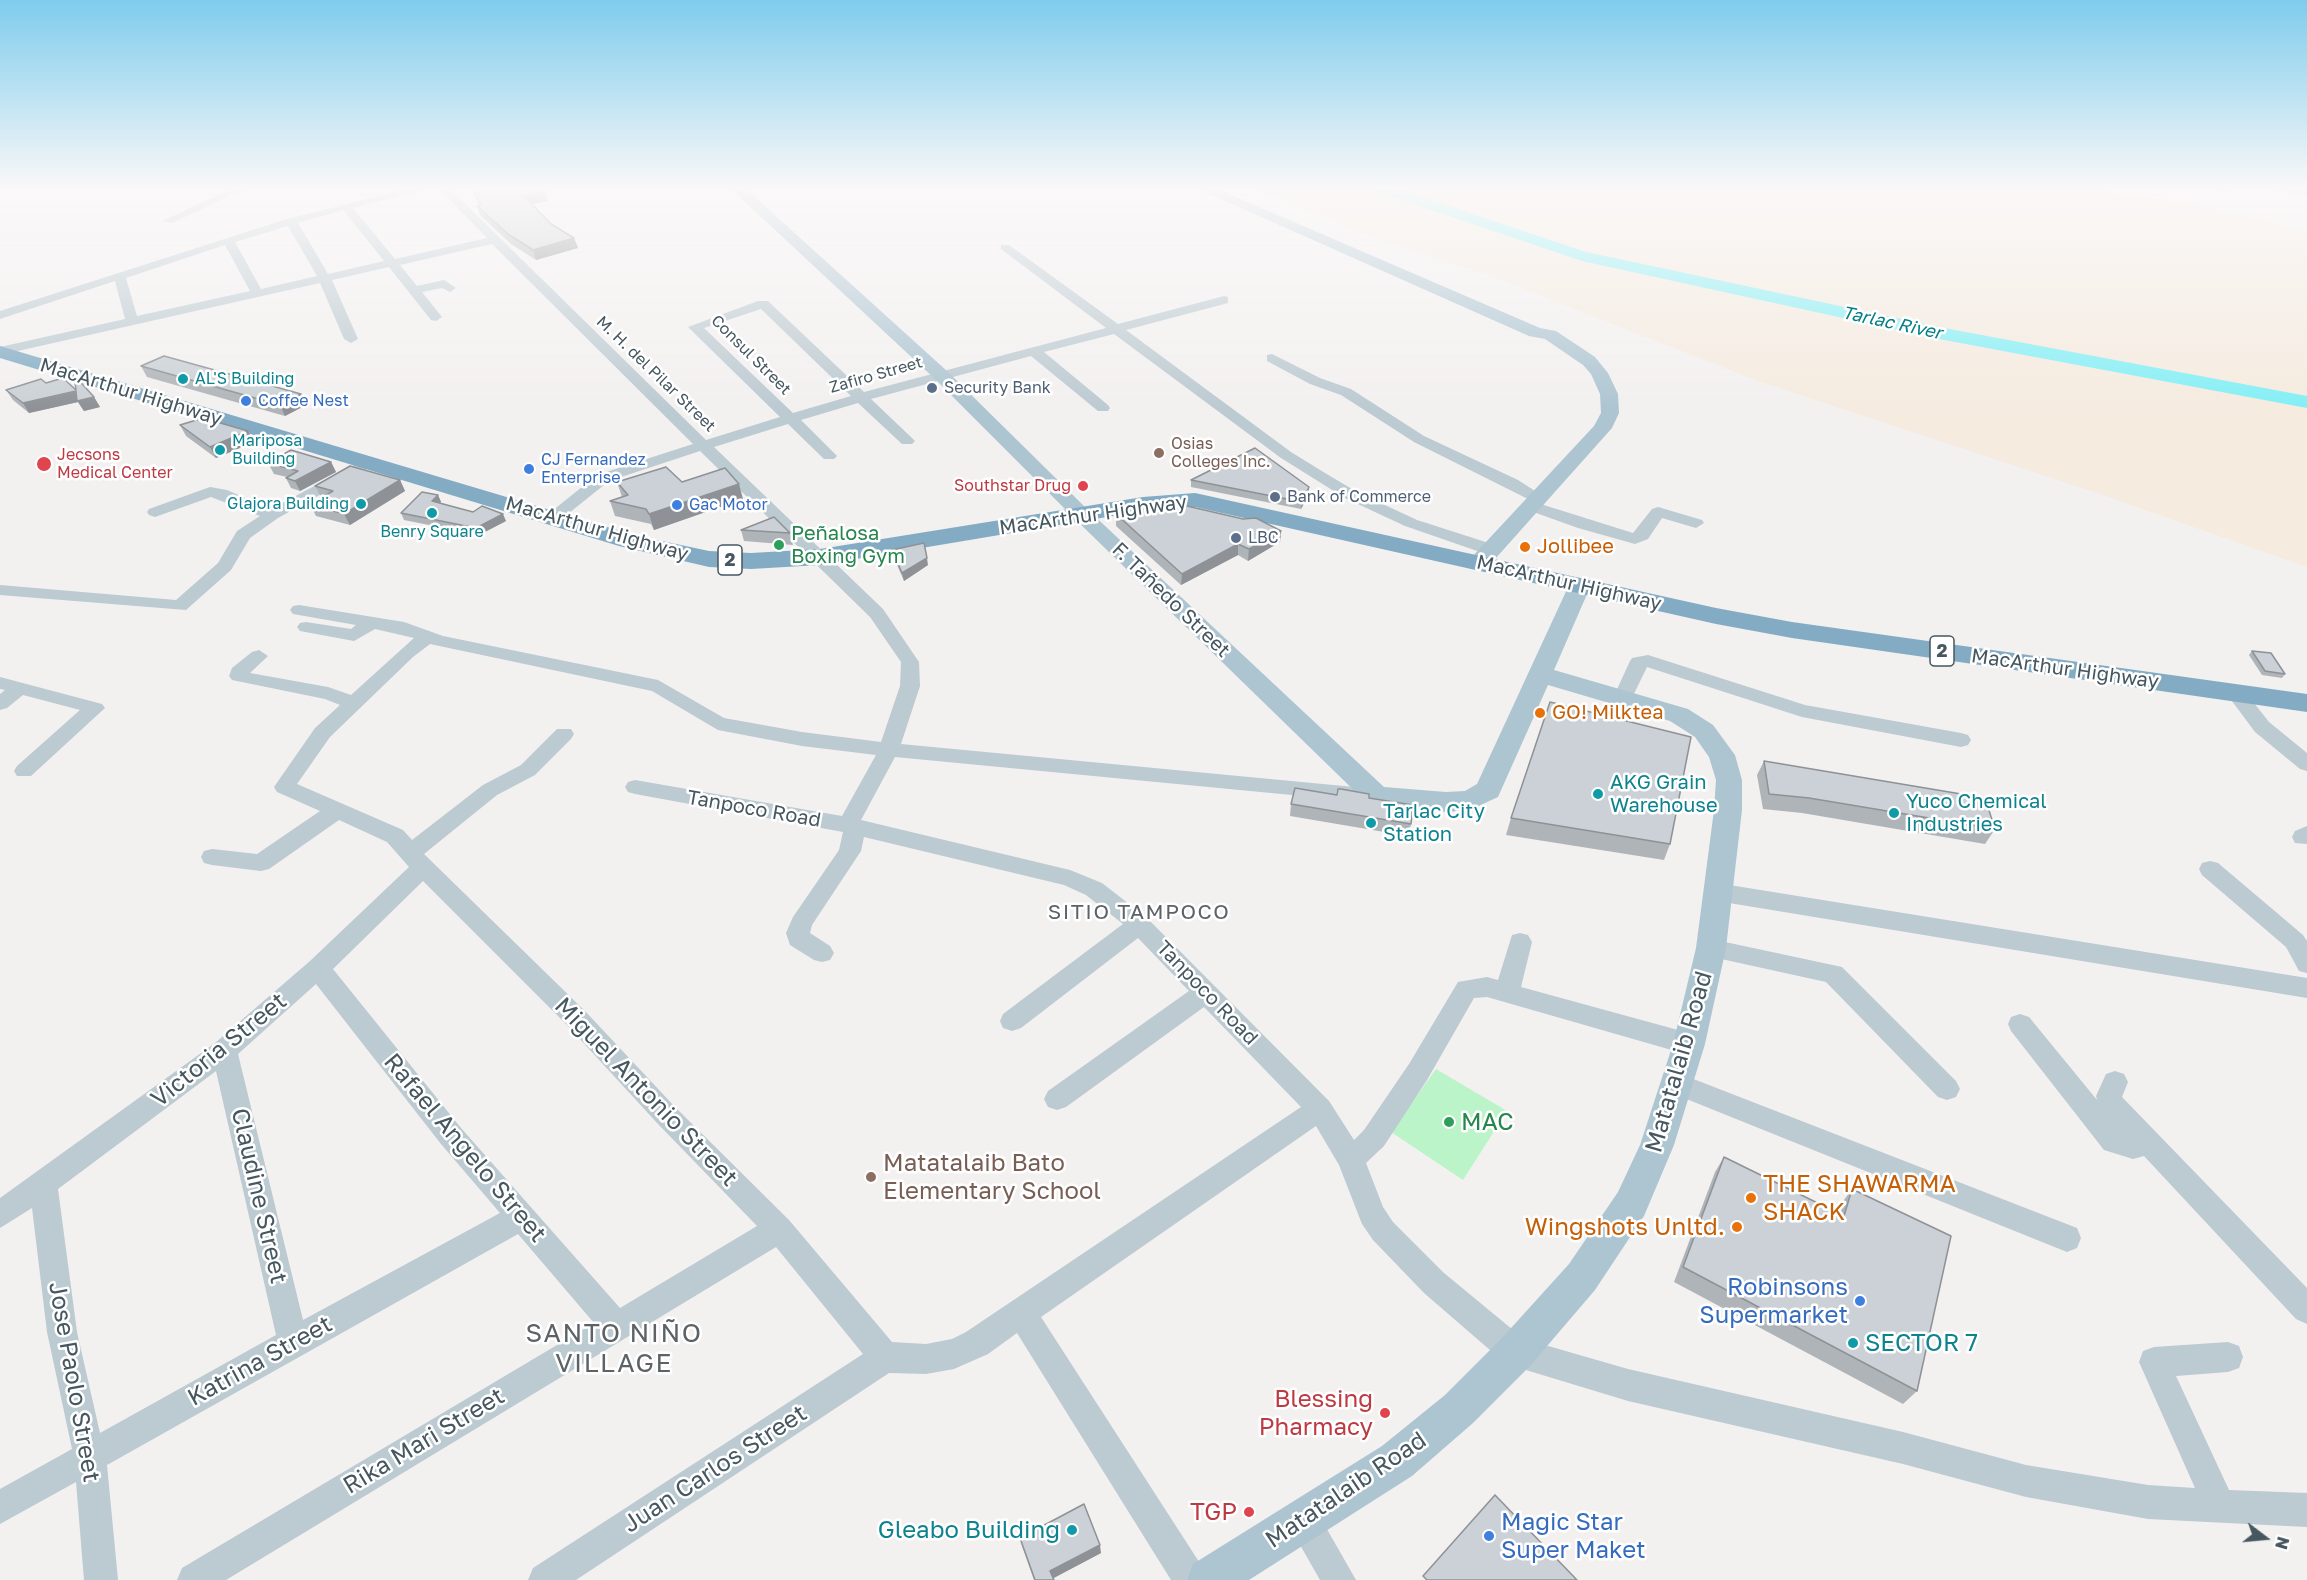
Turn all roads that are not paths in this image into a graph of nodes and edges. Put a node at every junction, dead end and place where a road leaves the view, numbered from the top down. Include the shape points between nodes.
1 (160, 262) edge
2 (240, 262) edge
3 (315, 262) edge
4 (399, 262) edge
5 (516, 262) edge
6 (817, 262) edge
7 (1025, 262) edge
8 (1373, 262) edge
9 (1389, 262) edge
10 (393, 263) junction
11 (119, 275) junction
12 (325, 279) junction
13 (450, 288) dead end
14 (414, 290) junction
15 (257, 293) junction
16 (1224, 300) dead end
17 (0, 315) edge
18 (436, 317) dead end
19 (132, 321) junction
20 (1114, 329) junction
21 (1550, 335) junction
22 (351, 339) dead end
23 (0, 351) edge
24 (1034, 351) junction
25 (1272, 358) dead end
26 (940, 375) junction
27 (862, 397) junction
28 (1103, 408) dead end
29 (789, 418) junction
30 (908, 441) dead end
31 (703, 445) junction
32 (829, 456) dead end
33 (369, 462) junction
34 (1535, 502) junction
35 (155, 512) dead end
36 (1081, 514) junction
37 (272, 515) junction
38 (553, 518) junction
39 (1696, 523) dead end
40 (1484, 556) junction
41 (820, 557) junction
42 (1580, 585) junction
43 (0, 590) edge
44 (303, 618) dead end
45 (426, 638) junction
46 (259, 657) dead end
47 (1542, 675) junction
48 (9, 686) edge
49 (2236, 693) junction
50 (1623, 698) junction
51 (354, 703) junction
52 (2307, 703) edge
53 (0, 704) edge
54 (564, 734) dead end
55 (1961, 740) dead end
56 (889, 750) junction
57 (2307, 764) edge
58 (24, 771) dead end
59 (635, 787) dead end
60 (1377, 796) junction
61 (336, 811) junction
62 (851, 826) junction
63 (409, 852) junction
64 (212, 857) dead end
65 (2210, 869) dead end
66 (1717, 892) junction
67 (1139, 924) junction
68 (1520, 942) dead end
69 (1711, 948) junction
70 (822, 953) dead end
71 (2307, 963) edge
72 (318, 968) junction
73 (2307, 988) edge
74 (1206, 992) junction
75 (1507, 993) junction
76 (1012, 1021) dead end
77 (2020, 1024) dead end
78 (1689, 1044) junction
79 (224, 1051) junction
80 (2115, 1082) dead end
81 (1678, 1084) junction
82 (1947, 1089) dead end
83 (1057, 1099) dead end
84 (1320, 1109) junction
85 (2150, 1143) junction
86 (1351, 1160) junction
87 (43, 1184) junction
88 (0, 1215) edge
89 (521, 1217) junction
90 (780, 1229) junction
91 (2067, 1238) dead end
92 (2307, 1309) edge
93 (1021, 1312) junction
94 (615, 1326) junction
95 (293, 1342) junction
96 (1516, 1352) junction
97 (885, 1358) junction
98 (2228, 1358) dead end
99 (90, 1458) junction
100 (2219, 1504) junction
101 (0, 1508) edge
102 (2307, 1510) edge
103 (1304, 1522) junction
104 (101, 1580) edge
105 (194, 1580) edge
106 (545, 1580) edge
107 (1191, 1580) edge
108 (1209, 1580) edge
109 (1339, 1580) edge

1 - 11 street
2 - 15 street
3 - 12 street
4 - 10 street
5 - 31 street, M. H. del Pilar Street
6 - 26 main road, F. Tañedo Street
7 - 20 street
8 - 21 main road
9 - 21 main road via 1546,328
10 - 12 street
10 - 14 street
11 - 17 street
11 - 19 street
12 - 15 street
12 - 22 street
13 - 14 street via 444,284
14 - 18 street
15 - 19 street
16 - 20 street, Zafiro Street
19 - 23 street
20 - 24 street, Zafiro Street
20 - 40 street via 1286,455 1343,490
21 - 34 main road via 1589,361 1599,373 1609,394 1610,413 1602,428
23 - 33 highway, MacArthur Highway / 2
24 - 26 street, Zafiro Street
24 - 28 street
25 - 34 street via 1346,392 1419,439 1512,483
26 - 27 street, Zafiro Street
26 - 36 main road, F. Tañedo Street
27 - 29 street, Zafiro Street
27 - 29 street, Consul Street via 762,304 694,329
27 - 30 street
29 - 31 street, Zafiro Street
29 - 32 street, Consul Street
31 - 38 street, Zafiro Street via 603,478
31 - 41 street, M. H. del Pilar Street
33 - 37 street
33 - 38 highway, MacArthur Highway / 2
34 - 39 street via 1635,539 1658,512
34 - 40 main road
35 - 37 street via 210,492
36 - 40 highway, MacArthur Highway / 2 via 1143,504 1201,501
36 - 41 highway, MacArthur Highway / 2
36 - 60 main road, F. Tañedo Street
37 - 43 street via 243,535 225,566 180,606
38 - 41 highway, MacArthur Highway / 2 via 709,560
40 - 42 highway, MacArthur Highway / 2
41 - 56 street, M. H. del Pilar Street via 877,613 910,662 910,686
42 - 47 main road
42 - 49 highway, MacArthur Highway / 2 via 1792,630
44 - 45 street via 354,635 373,622 404,628
45 - 51 street
45 - 56 street via 658,686 718,723
46 - 51 street via 239,676 328,693
47 - 50 main road, Matatalaib Road
47 - 60 main road via 1483,794 1470,800 1446,802
48 - 53 street
48 - 58 street via 95,708
49 - 52 highway, MacArthur Highway / 2
49 - 57 street via 2262,727
50 - 55 street via 1639,662 1648,661 1802,711
50 - 66 main road, Matatalaib Road via 1692,722 1722,755 1729,780 1728,810
51 - 61 street via 322,733 284,787
54 - 63 street, Victoria Street via 528,770 490,790
56 - 60 street
56 - 62 street, M. H. del Pilar Street
59 - 62 street, Tanpoco Road
61 - 63 street
61 - 64 street via 261,863
62 - 67 street, Tanpoco Road via 1084,882
62 - 70 street, M. H. del Pilar Street via 850,851 798,933 798,939
63 - 72 street, Victoria Street
63 - 90 street, Miguel Antonio Street
65 - 71 street via 2295,940
66 - 69 main road, Matatalaib Road
66 - 73 street
67 - 74 street, Tanpoco Road
67 - 76 street
68 - 75 street
69 - 78 main road, Matatalaib Road
69 - 82 street via 1833,974
72 - 79 street, Victoria Street
72 - 89 street, Rafael Angelo Street via 451,1136
74 - 83 street
74 - 84 street, Tanpoco Road
75 - 78 street
75 - 86 street via 1487,987 1467,989 1374,1138
77 - 85 street via 2114,1141 2133,1147
78 - 81 main road, Matatalaib Road
79 - 87 street, Victoria Street
79 - 95 street, Claudine Street
80 - 85 street via 2109,1096 2111,1103
81 - 91 street
81 - 96 main road, Matatalaib Road via 1631,1204 1582,1277
84 - 86 street, Tanpoco Road
84 - 93 street
85 - 92 street
86 - 96 street, Tanpoco Road via 1372,1215 1396,1246
87 - 88 street, Victoria Street
87 - 99 street, Jose Paolo Street via 62,1332
89 - 94 street, Rafael Angelo Street
89 - 95 street, Katrina Street
90 - 94 street, Rika Mari Street
90 - 97 street, Miguel Antonio Street
93 - 97 street via 954,1353 926,1359
93 - 107 street
94 - 105 street, Rika Mari Street
95 - 99 street, Katrina Street
96 - 100 street via 1628,1385 1902,1448 2026,1481 2148,1502
96 - 103 main road, Matatalaib Road via 1459,1409 1397,1461
97 - 106 street, Juan Carlos Street
98 - 100 street via 2154,1362
99 - 101 street, Katrina Street
99 - 104 street, Jose Paolo Street
100 - 102 street
103 - 108 main road, Matatalaib Road
103 - 109 street

